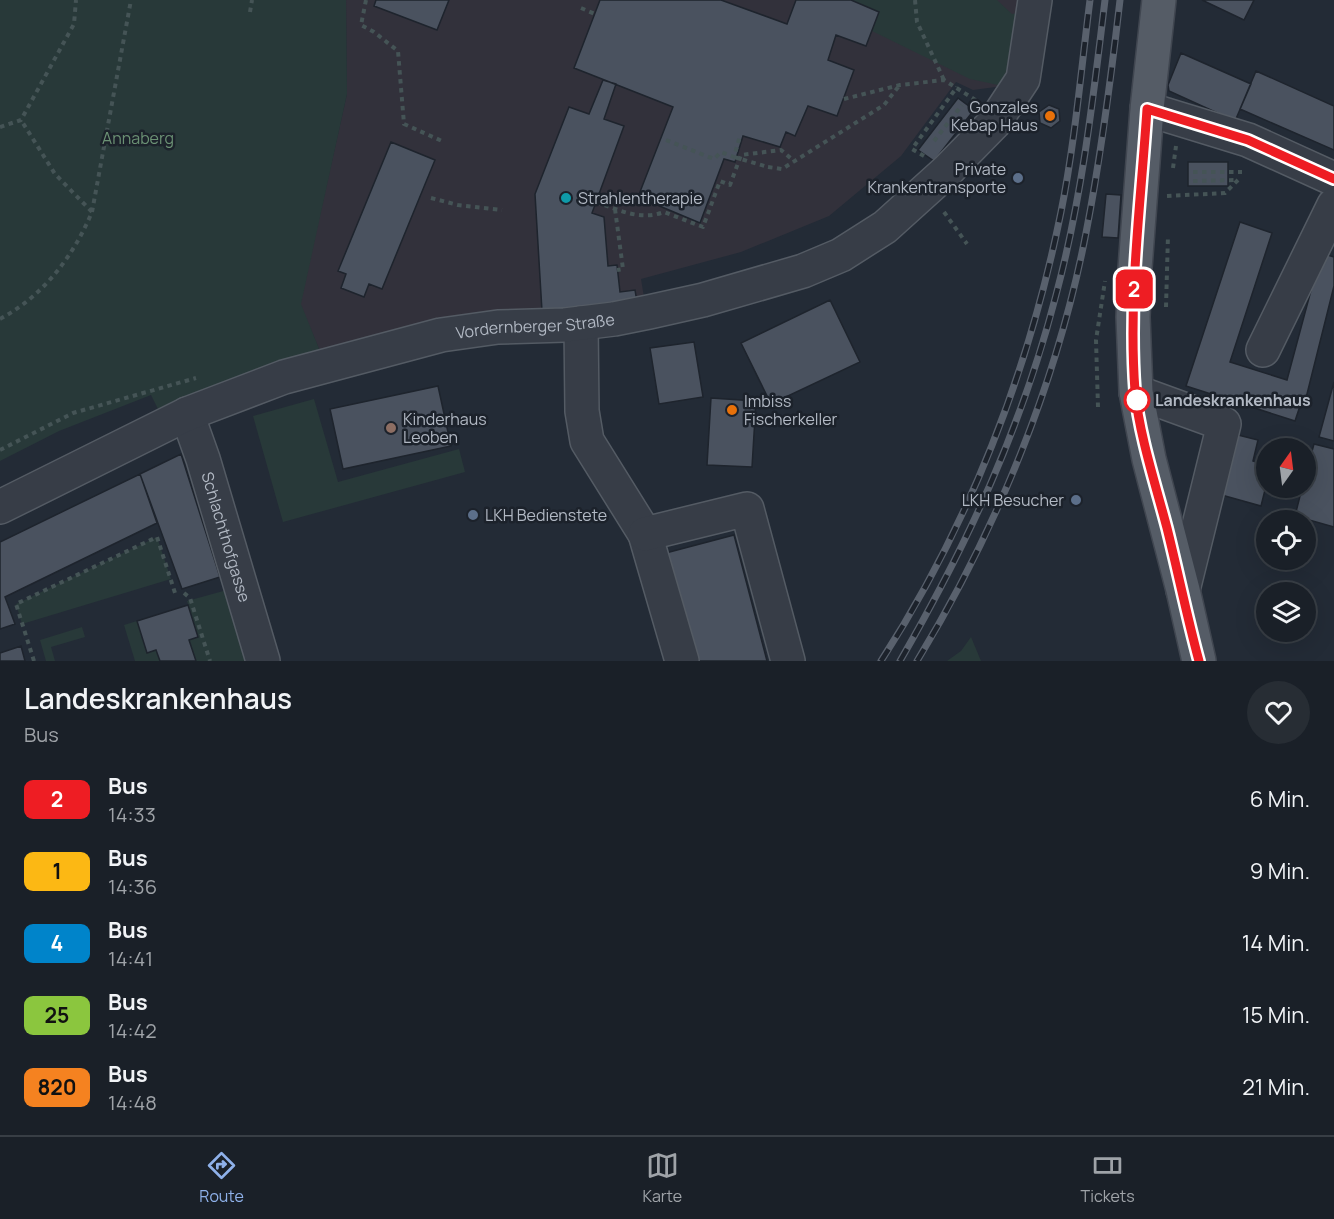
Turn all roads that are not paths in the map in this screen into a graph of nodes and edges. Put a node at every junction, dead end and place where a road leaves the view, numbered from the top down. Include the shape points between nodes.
1 (1035, 0) edge
2 (1160, 0) edge
3 (1162, 114) junction
4 (1334, 179) edge
5 (1334, 205) edge
6 (581, 323) junction
7 (1263, 350) dead end
8 (1136, 392) junction
9 (187, 414) junction
10 (0, 507) edge
11 (645, 534) junction
12 (1183, 590) junction
13 (263, 661) edge
14 (682, 661) edge
15 (788, 661) edge
16 (1199, 661) edge

1 - 6 street, Vordernberger Straße via 1023,79 994,123 885,227 841,255 804,271 703,300
2 - 3 main road
3 - 4 street via 1248,140
3 - 8 main road via 1134,288
5 - 7 street
6 - 9 street, Vordernberger Straße via 498,327 441,335 284,377
6 - 11 street via 582,411 587,441
8 - 12 main road
8 - 12 street via 1224,424
9 - 10 street, Vordernberger Straße
9 - 13 street, Schlachthofgasse
11 - 14 street
11 - 15 street via 747,509
12 - 16 main road

